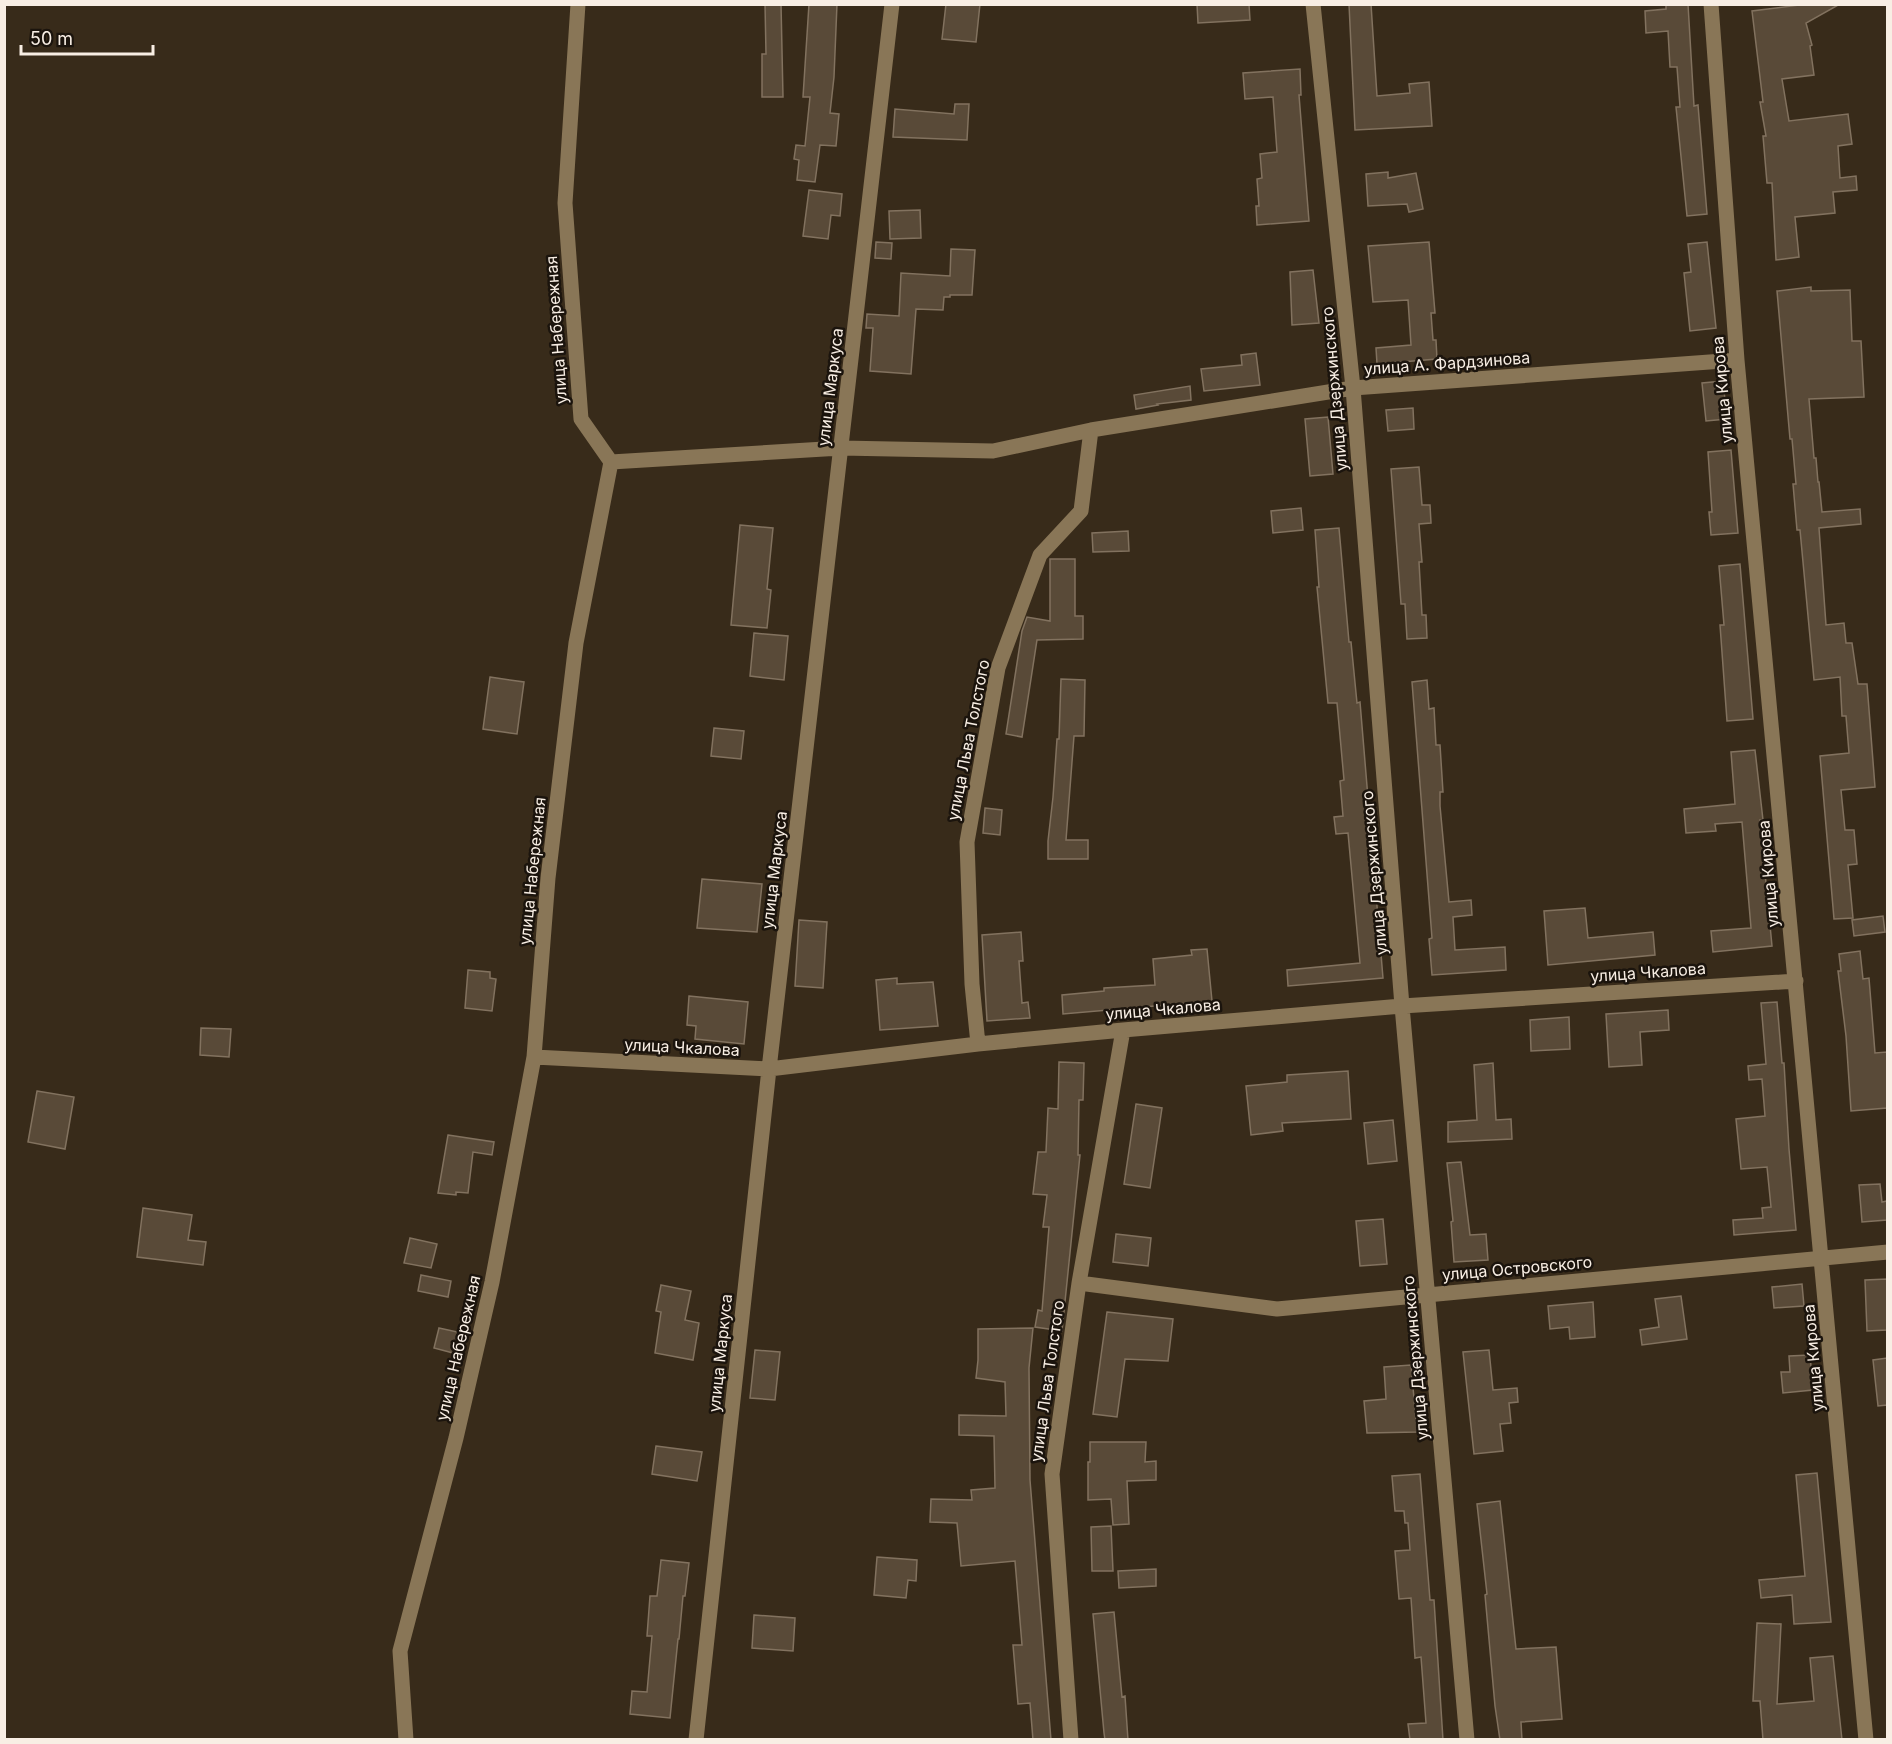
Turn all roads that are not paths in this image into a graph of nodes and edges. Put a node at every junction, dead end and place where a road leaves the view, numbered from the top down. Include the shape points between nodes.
1 (579, 4) edge
2 (892, 4) edge
3 (1313, 4) edge
4 (1711, 4) edge
5 (1737, 360) junction
6 (1353, 388) junction
7 (1091, 430) junction
8 (841, 448) junction
9 (611, 462) junction
10 (1796, 981) junction
11 (1402, 1006) junction
12 (1123, 1030) junction
13 (978, 1044) junction
14 (534, 1057) junction
15 (769, 1069) junction
16 (1887, 1252) edge
17 (1822, 1257) junction
18 (1079, 1283) junction
19 (1428, 1295) junction
20 (406, 1740) edge
21 (696, 1740) edge
22 (1071, 1740) edge
23 (1467, 1740) edge
24 (1866, 1740) edge

1 - 9 street, улица Набережная via 565,203 581,419
2 - 8 street, улица Маркуса
3 - 6 street, улица Дзержинского
4 - 5 street, улица Кирова
5 - 6 street, улица А. Фардзинова
5 - 10 street, улица Кирова
6 - 7 street, улица А. Фардзинова
6 - 11 street, улица Дзержинского
7 - 8 street, улица А. Фардзинова via 993,451
7 - 13 street, улица Льва Толстого via 1081,511 1040,555 998,668 967,842
8 - 9 street, улица А. Фардзинова
8 - 15 street, улица Маркуса
9 - 14 street, улица Набережная via 576,643 548,878
10 - 11 street, улица Чкалова
10 - 17 street, улица Кирова
11 - 12 street, улица Чкалова
11 - 19 street, улица Дзержинского
12 - 13 street, улица Чкалова
12 - 18 street, улица Льва Толстого
13 - 15 street, улица Чкалова
14 - 15 street, улица Чкалова
14 - 20 street, улица Набережная via 492,1282 400,1652
15 - 21 street, улица Маркуса
16 - 17 street, улица Островского
17 - 19 street, улица Островского
17 - 24 street, улица Кирова
18 - 19 street, улица Островского via 1276,1309
18 - 22 street, улица Льва Толстого via 1052,1474
19 - 23 street, улица Дзержинского

